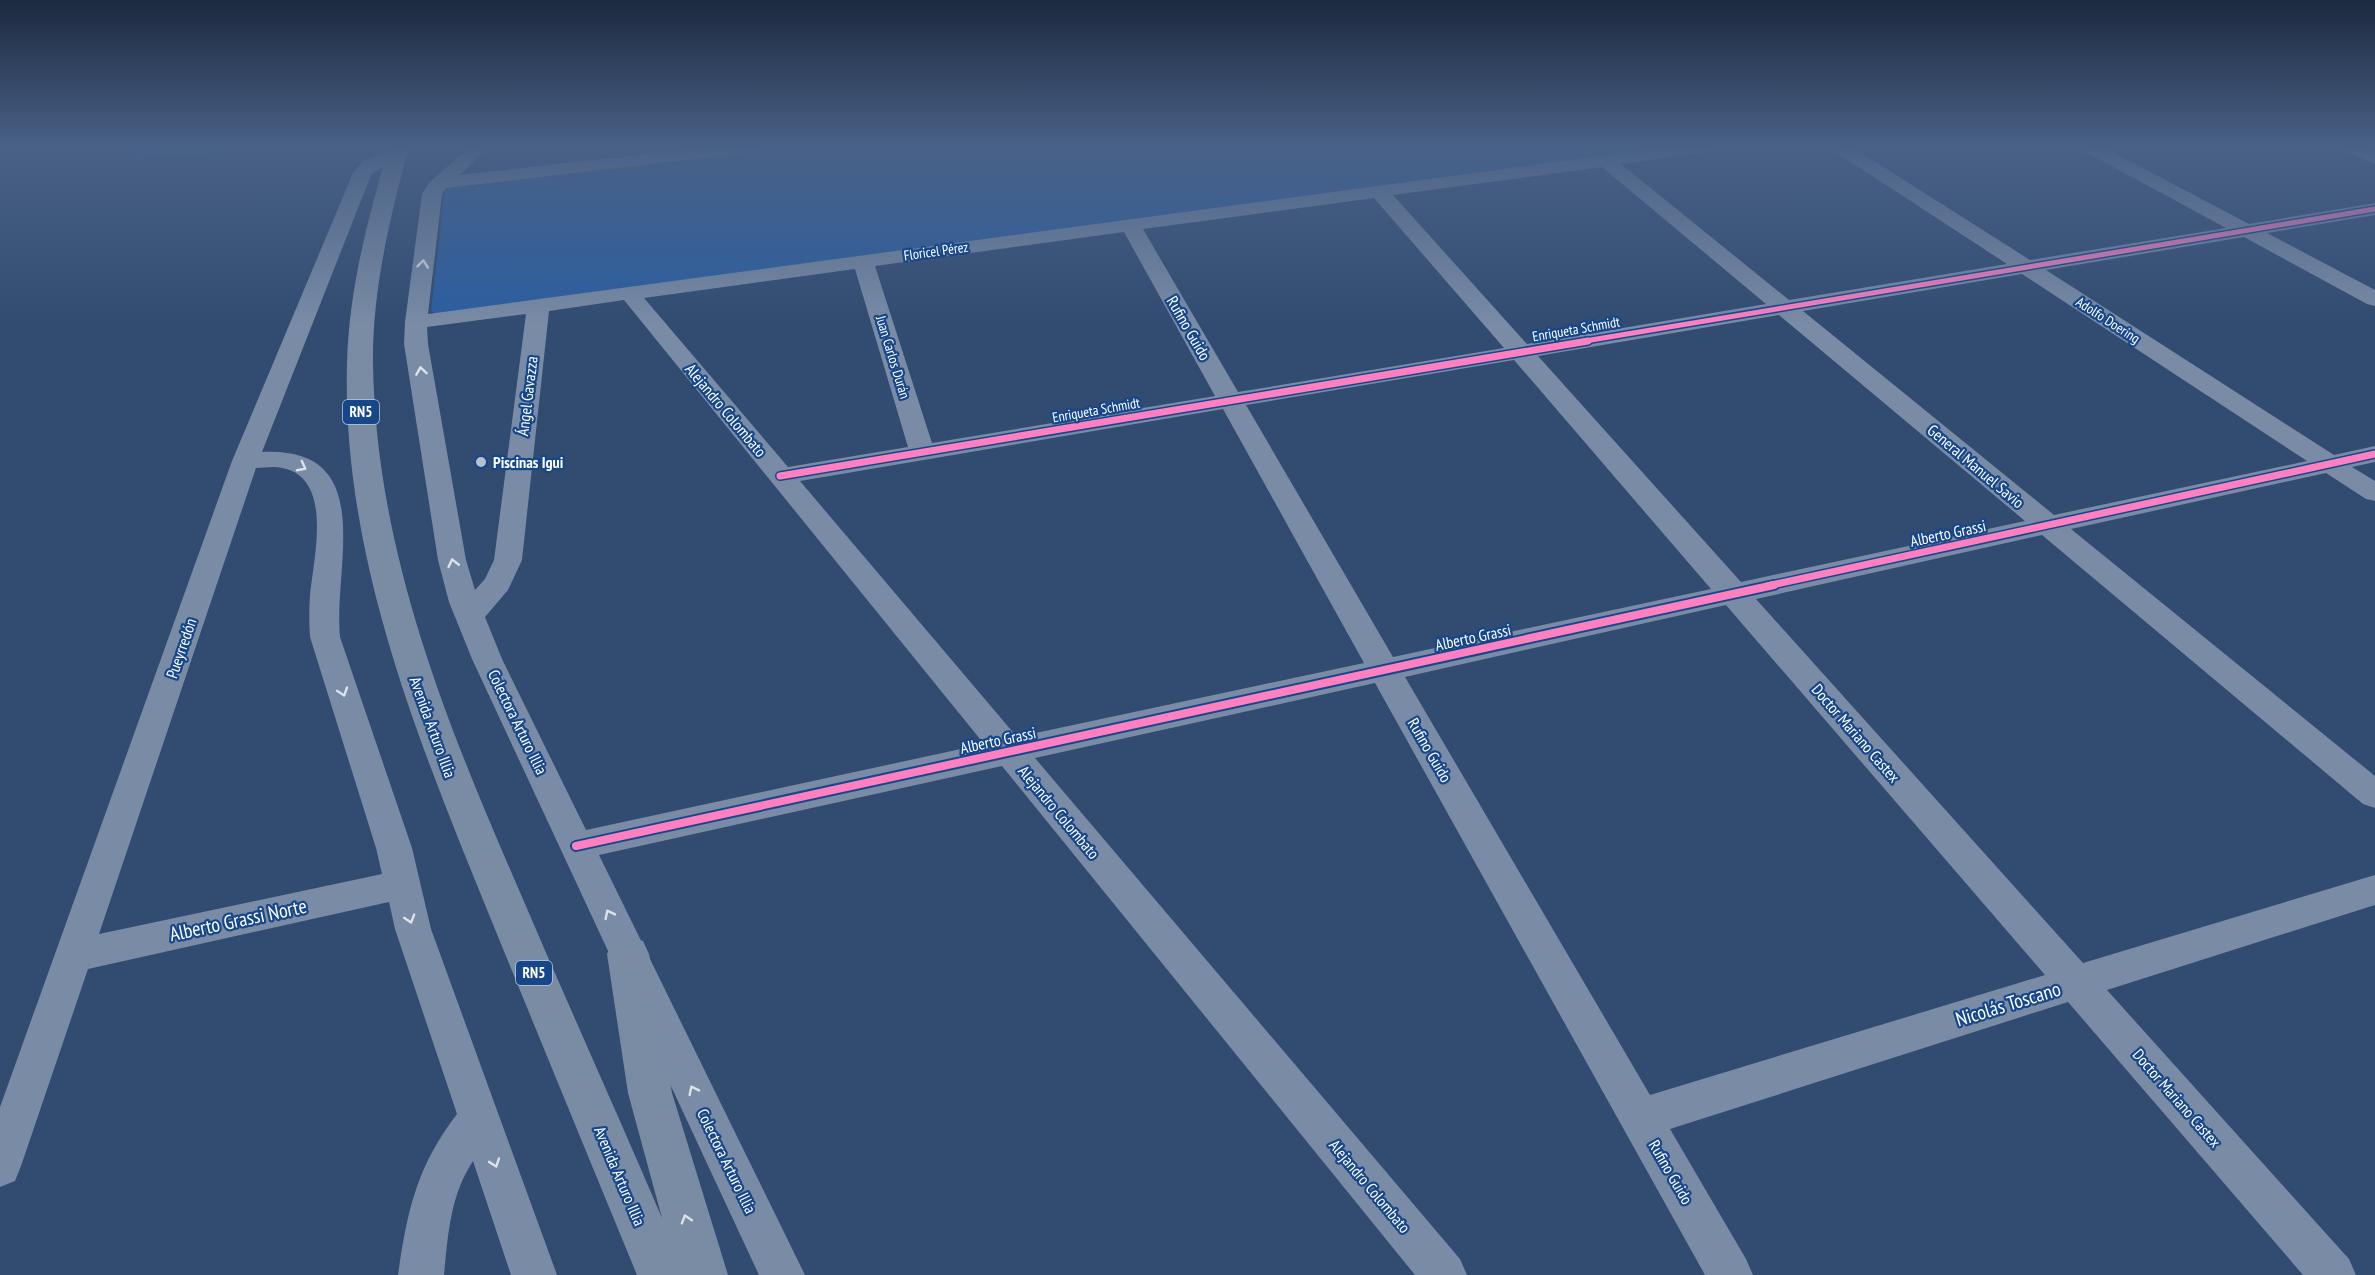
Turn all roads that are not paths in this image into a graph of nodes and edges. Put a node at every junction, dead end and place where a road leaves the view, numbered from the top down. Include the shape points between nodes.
1 (348, 206) edge
2 (383, 206) edge
3 (430, 206) edge
4 (1265, 206) edge
5 (1393, 206) edge
6 (1661, 206) edge
7 (1932, 206) edge
8 (2202, 206) edge
9 (2375, 209) edge
10 (1130, 225) junction
11 (2246, 230) junction
12 (863, 261) junction
13 (2026, 267) junction
14 (629, 293) junction
15 (2375, 299) edge
16 (538, 306) junction
17 (1784, 308) junction
18 (416, 322) junction
19 (1521, 352) junction
20 (1230, 401) junction
21 (923, 453) junction
22 (2375, 454) edge
23 (245, 461) junction
24 (2330, 464) junction
25 (780, 476) junction
26 (2375, 493) edge
27 (2048, 525) junction
28 (1733, 594) junction
29 (469, 616) junction
30 (1384, 670) junction
31 (1009, 752) junction
32 (2375, 795) edge
33 (576, 846) junction
34 (403, 884) junction
35 (2375, 890) edge
36 (628, 954) junction
37 (73, 956) junction
38 (2076, 983) junction
39 (480, 1118) junction
40 (1640, 1118) junction
41 (0, 1166) edge
42 (421, 1275) edge
43 (534, 1275) edge
44 (662, 1275) edge
45 (703, 1275) edge
46 (782, 1275) edge
47 (1444, 1275) edge
48 (1730, 1275) edge
49 (2333, 1275) edge

1 - 23 street, Pueyrredón
2 - 44 highway, Avenida Arturo Illia / RN5 via 367,285 360,381 368,476 395,612 448,770
18 -> 3 street, Colectora Arturo Illia
4 - 10 street, Floricel Pérez
5 - 19 street, Doctor Mariano Castex
6 - 17 street, General Manuel Savio
7 - 13 street, Adolfo Doering
8 - 11 street
9 - 11 street, Enriqueta Schmidt
10 - 12 street, Floricel Pérez
10 - 20 street, Rufino Guido
11 - 13 street, Enriqueta Schmidt
11 - 15 street
12 - 14 street, Floricel Pérez
12 - 21 street, Juan Carlos Durán
13 - 17 street, Enriqueta Schmidt
13 - 24 street, Adolfo Doering
14 - 16 street, Floricel Pérez
14 - 25 street, Alejandro Colombato
16 - 18 street, Floricel Pérez
16 - 29 street, Ángel Gavazza via 508,560 498,583
17 - 19 street, Enriqueta Schmidt
17 - 27 street, General Manuel Savio
29 -> 18 street, Colectora Arturo Illia via 452,560
19 - 20 street, Enriqueta Schmidt
19 - 28 street, Doctor Mariano Castex
20 - 21 street, Enriqueta Schmidt
20 - 30 street, Rufino Guido
21 - 25 street, Enriqueta Schmidt
22 - 24 street, Alberto Grassi
23 -> 34 street via 278,460 301,465 316,477 329,503 332,522 324,629
23 - 37 street, Pueyrredón
24 - 26 street, Adolfo Doering
24 - 27 street, Alberto Grassi
25 - 31 street, Alejandro Colombato
27 - 28 street, Alberto Grassi
27 - 32 street, General Manuel Savio
28 - 30 street, Alberto Grassi
28 - 38 street, Doctor Mariano Castex
29 - 33 street, Colectora Arturo Illia
30 - 31 street, Alberto Grassi
30 - 40 street, Rufino Guido
31 - 33 street, Alberto Grassi
31 - 47 street, Alejandro Colombato
36 -> 33 street, Colectora Arturo Illia
34 - 37 street, Alberto Grassi Norte
34 -> 39 street via 413,929
35 - 38 street, Nicolás Toscano
45 -> 36 highway via 650,1093
46 -> 36 street, Colectora Arturo Illia
37 - 41 street, Pueyrredón
38 - 40 street, Nicolás Toscano
38 - 49 street, Doctor Mariano Castex
39 - 42 street via 449,1160 435,1189
39 -> 43 street
40 - 48 street, Rufino Guido

